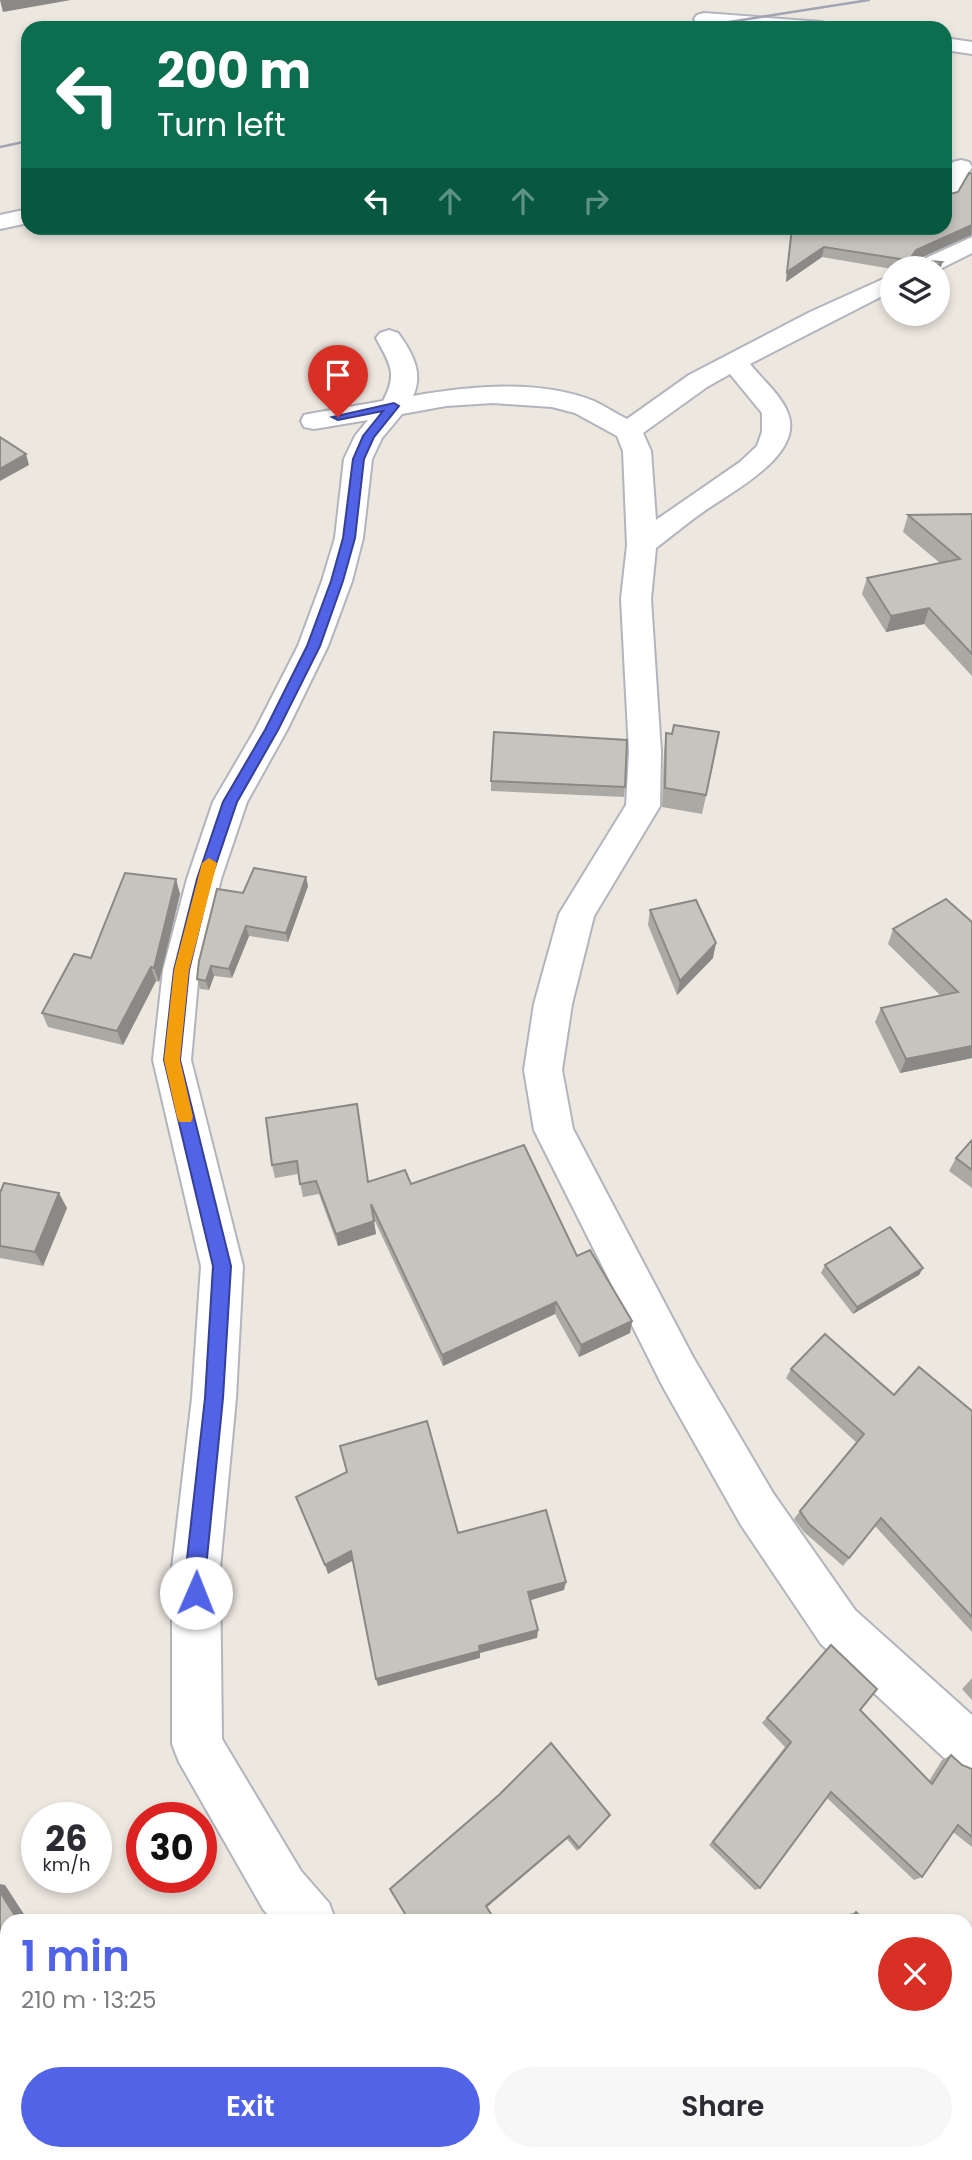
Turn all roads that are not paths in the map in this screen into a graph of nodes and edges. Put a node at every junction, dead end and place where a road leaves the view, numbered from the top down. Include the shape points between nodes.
1 (704, 19) dead end
2 (730, 21) edge
3 (952, 45) edge
4 (972, 48) edge
5 (959, 167) edge
6 (956, 214) edge
7 (21, 218) edge
8 (0, 222) edge
9 (972, 244) edge
10 (948, 256) edge
11 (880, 288) edge
12 (389, 338) dead end
13 (735, 363) junction
14 (394, 406) junction
15 (314, 421) dead end
16 (628, 430) junction
17 (642, 545) junction
18 (972, 1749) edge
19 (303, 1914) edge

1 - 2 street
3 - 4 street
5 - 6 street
7 - 8 street
9 - 10 street
11 - 13 street
12 - 14 street via 406,371
13 - 16 street via 698,381
13 - 17 street via 775,412 776,432 769,449 750,468
14 - 15 street
14 - 16 street via 493,395 552,399 584,407
14 - 19 street via 369,436 358,459 349,538 313,646 230,802 181,970 172,1060 222,1266 196,1568 197,1744 282,1890
16 - 17 street via 637,451 642,492
17 - 18 street via 636,599 645,752 643,806 578,914 553,1004 542,1070 554,1130 678,1372 757,1509 838,1627

